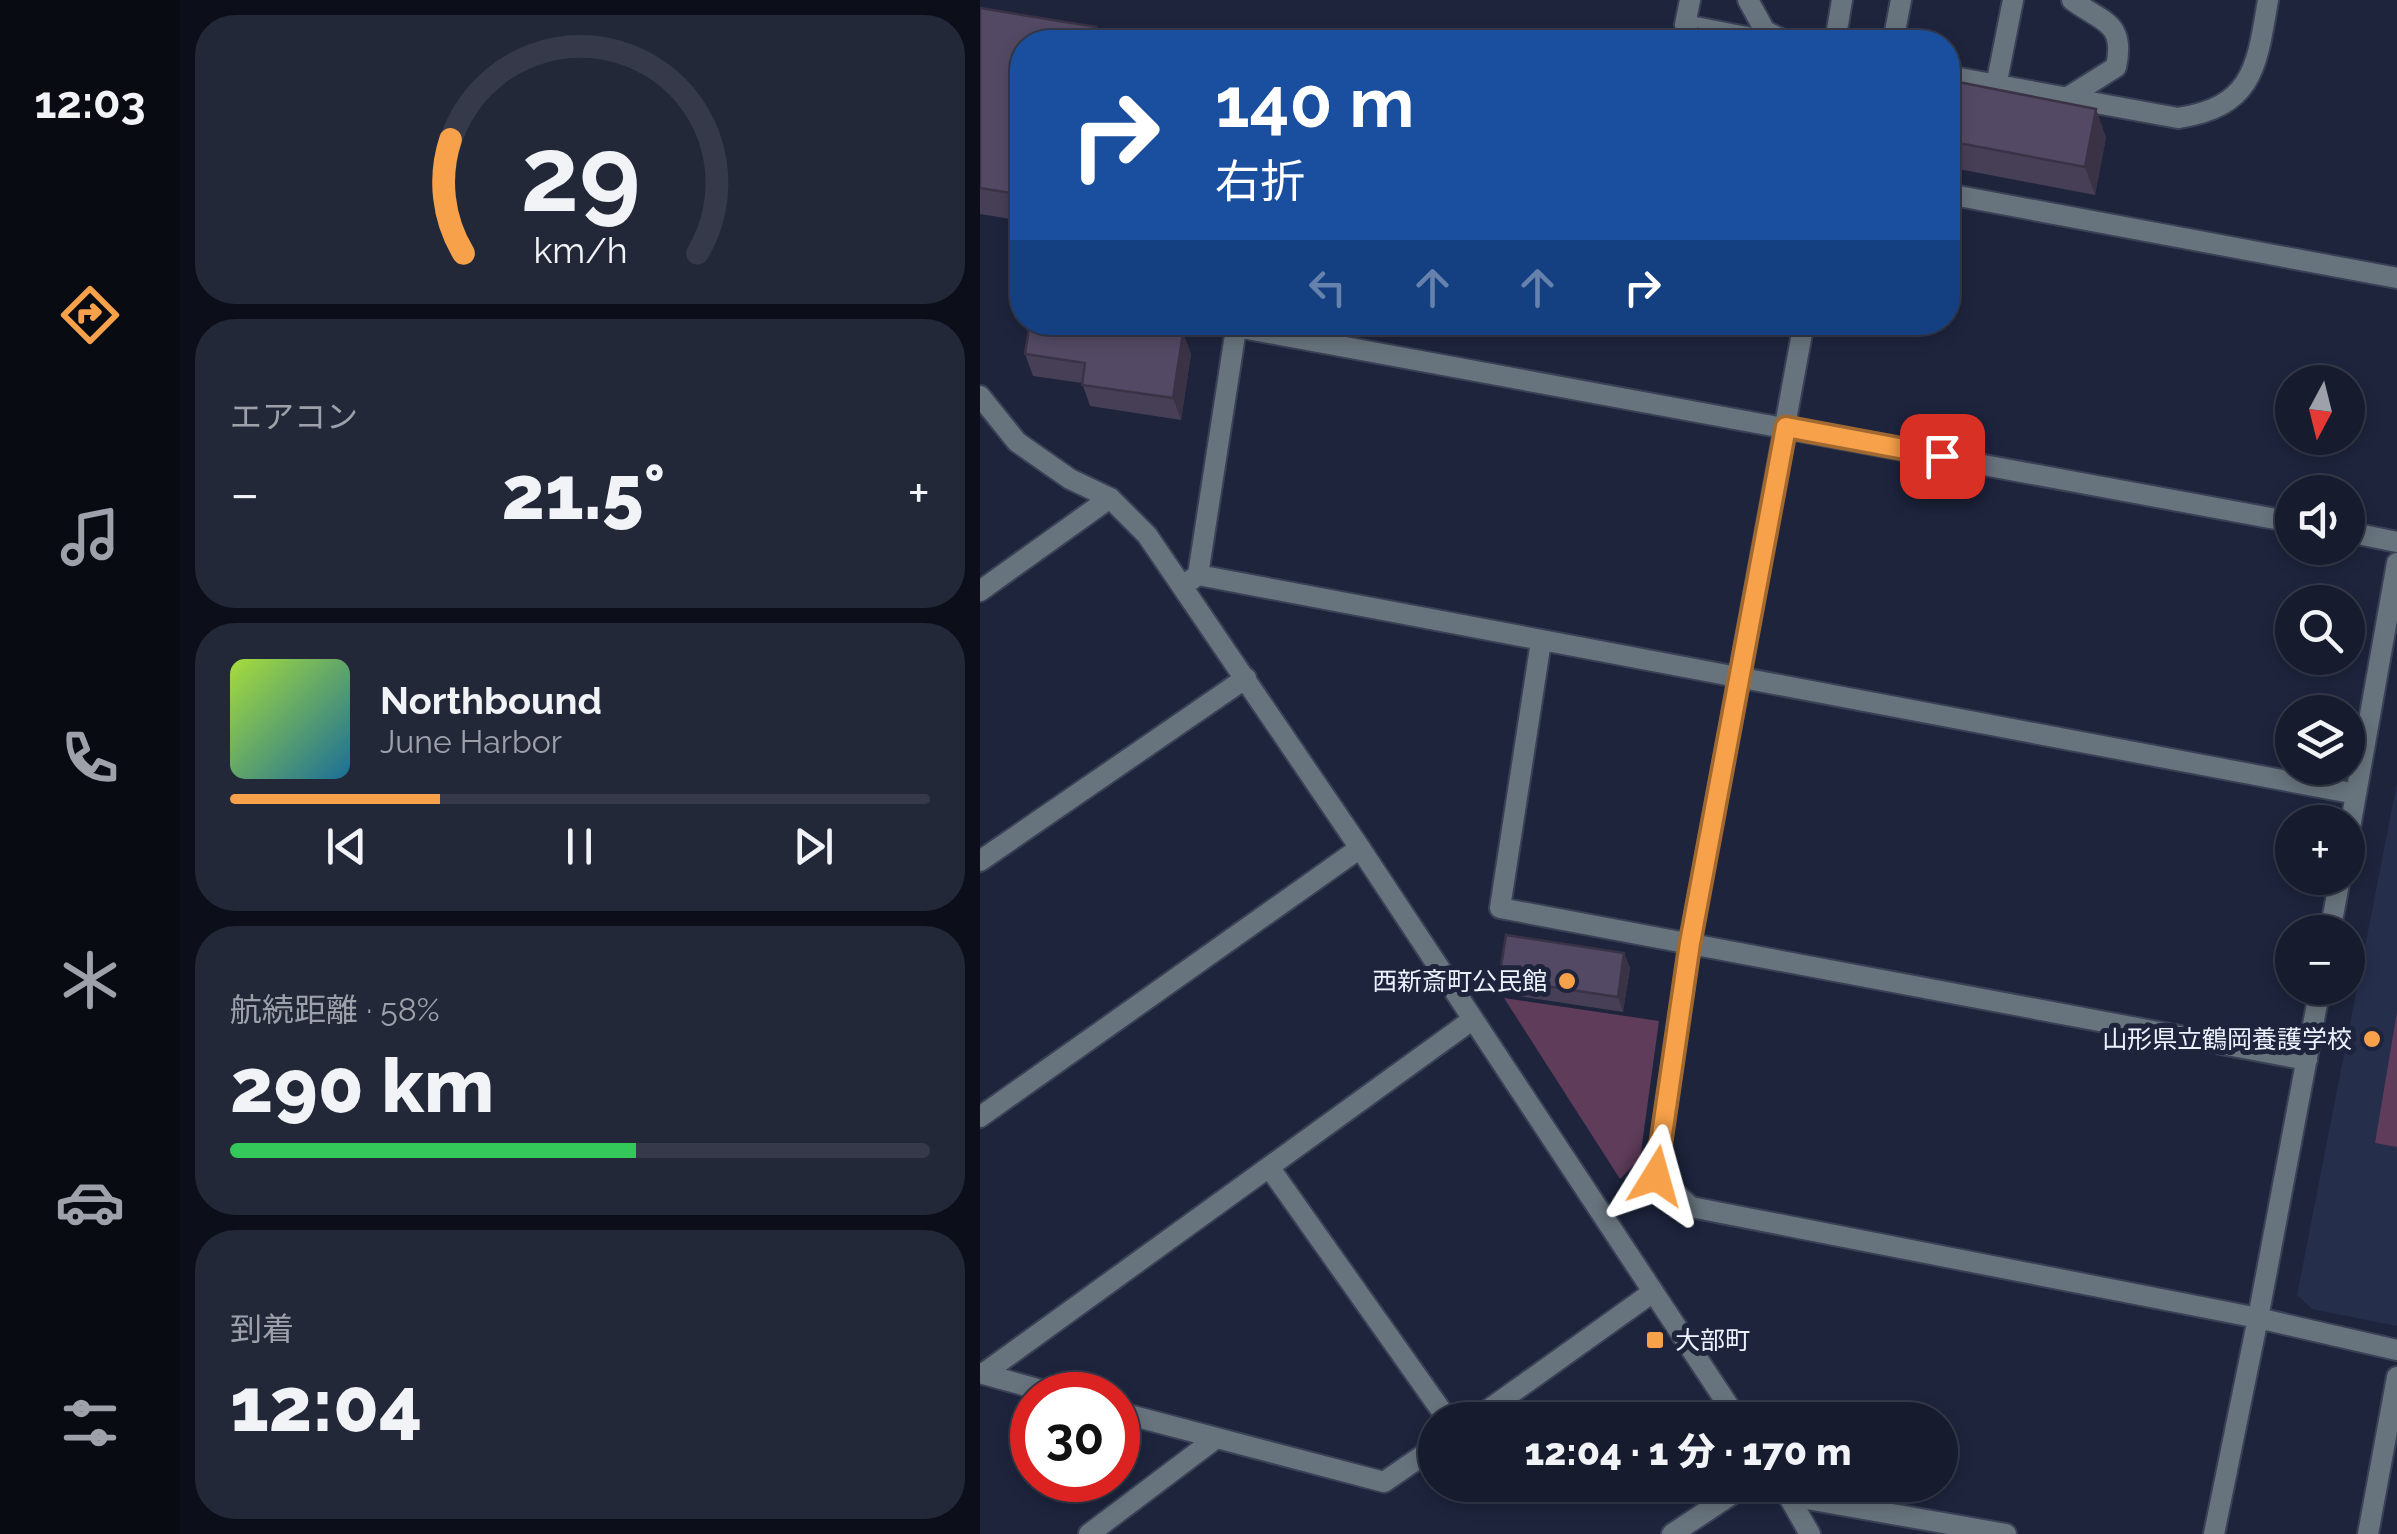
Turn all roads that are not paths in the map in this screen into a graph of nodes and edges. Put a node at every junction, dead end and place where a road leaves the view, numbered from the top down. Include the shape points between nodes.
1 (1690, 0) edge
2 (1748, 0) edge
3 (1842, 0) edge
4 (1901, 0) edge
5 (2013, 0) edge
6 (2072, 0) edge
7 (2268, 0) edge
8 (1685, 30) edge
9 (1765, 30) edge
10 (1837, 30) edge
11 (1895, 30) edge
12 (1960, 78) edge
13 (1996, 86) junction
14 (2065, 99) junction
15 (1960, 196) edge
16 (2397, 278) edge
17 (1235, 335) edge
18 (1291, 335) edge
19 (1802, 335) edge
20 (980, 396) edge
21 (1786, 427) junction
22 (1110, 498) junction
23 (2275, 519) edge
24 (2365, 535) edge
25 (2397, 542) edge
26 (2397, 562) edge
27 (1191, 580) junction
28 (980, 592) edge
29 (1541, 641) junction
30 (1246, 678) junction
31 (1741, 680) junction
32 (2356, 794) junction
33 (2354, 805) edge
34 (1360, 848) junction
35 (980, 862) edge
36 (1690, 943) junction
37 (2317, 1005) edge
38 (1472, 1020) junction
39 (2306, 1060) junction
40 (980, 1117) edge
41 (1269, 1167) junction
42 (1653, 1292) junction
43 (2258, 1318) junction
44 (2397, 1350) edge
45 (982, 1373) edge
46 (2397, 1377) edge
47 (1010, 1381) edge
48 (1435, 1402) edge
49 (1499, 1402) edge
50 (1726, 1402) edge
51 (1140, 1418) edge
52 (1215, 1439) junction
53 (1418, 1459) edge
54 (1720, 1502) edge
55 (1792, 1502) edge
56 (1842, 1502) edge
57 (1089, 1534) edge
58 (1672, 1534) edge
59 (1810, 1534) edge
60 (2006, 1534) edge
61 (2214, 1534) edge
62 (2368, 1534) edge

1 - 8 street
2 - 9 street
3 - 10 street
4 - 11 street
5 - 13 street
6 - 14 street via 2113,26 2120,48 2116,67
7 - 14 street via 2257,66 2216,108 2178,118
12 - 13 street
13 - 14 street
15 - 16 street
17 - 27 street
18 - 21 street
19 - 21 street
20 - 22 street via 1016,442 1070,480
21 - 23 street
21 - 31 street
22 - 27 street
22 - 28 street
24 - 25 street
26 - 32 street
27 - 29 street
27 - 30 street
29 - 31 street
29 - 36 street via 1500,908
30 - 34 street
30 - 35 street
31 - 32 street
31 - 36 street
32 - 33 street
34 - 38 street
34 - 40 street
36 - 39 street
36 - 43 street via 1656,1176 1691,1207
37 - 39 street
38 - 41 street
38 - 42 street
39 - 43 street
41 - 45 street
41 - 48 street
42 - 49 street
42 - 50 street
43 - 44 street
43 - 61 street
45 - 47 street
46 - 62 street
51 - 52 street
52 - 53 street via 1384,1482
52 - 57 street
54 - 58 street
55 - 59 street
56 - 60 street

